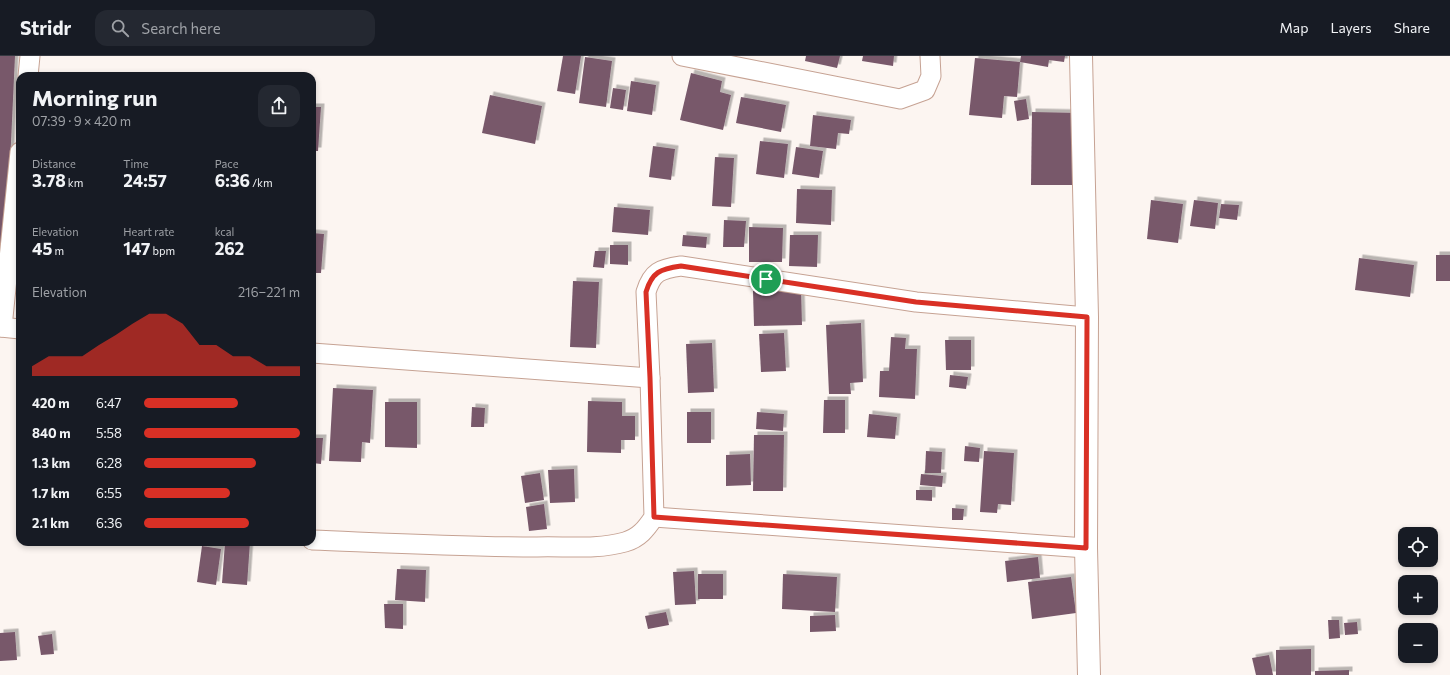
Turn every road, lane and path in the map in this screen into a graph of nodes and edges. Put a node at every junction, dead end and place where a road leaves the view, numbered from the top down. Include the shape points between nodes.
1 (30, 56) edge
2 (682, 56) edge
3 (930, 56) edge
4 (1081, 56) edge
5 (28, 72) edge
6 (16, 206) edge
7 (1087, 317) junction
8 (7, 328) edge
9 (316, 353) edge
10 (650, 378) junction
11 (654, 517) junction
12 (316, 540) edge
13 (1086, 548) junction
14 (1088, 675) edge

1 - 5 street
2 - 3 street via 900,99 926,90 931,76
4 - 7 street
6 - 8 street
7 - 10 street via 916,302 681,266 657,272 649,281 646,292
7 - 13 street
9 - 10 street
10 - 11 street
11 - 12 street via 635,538 604,546 522,547
11 - 13 street
13 - 14 street

